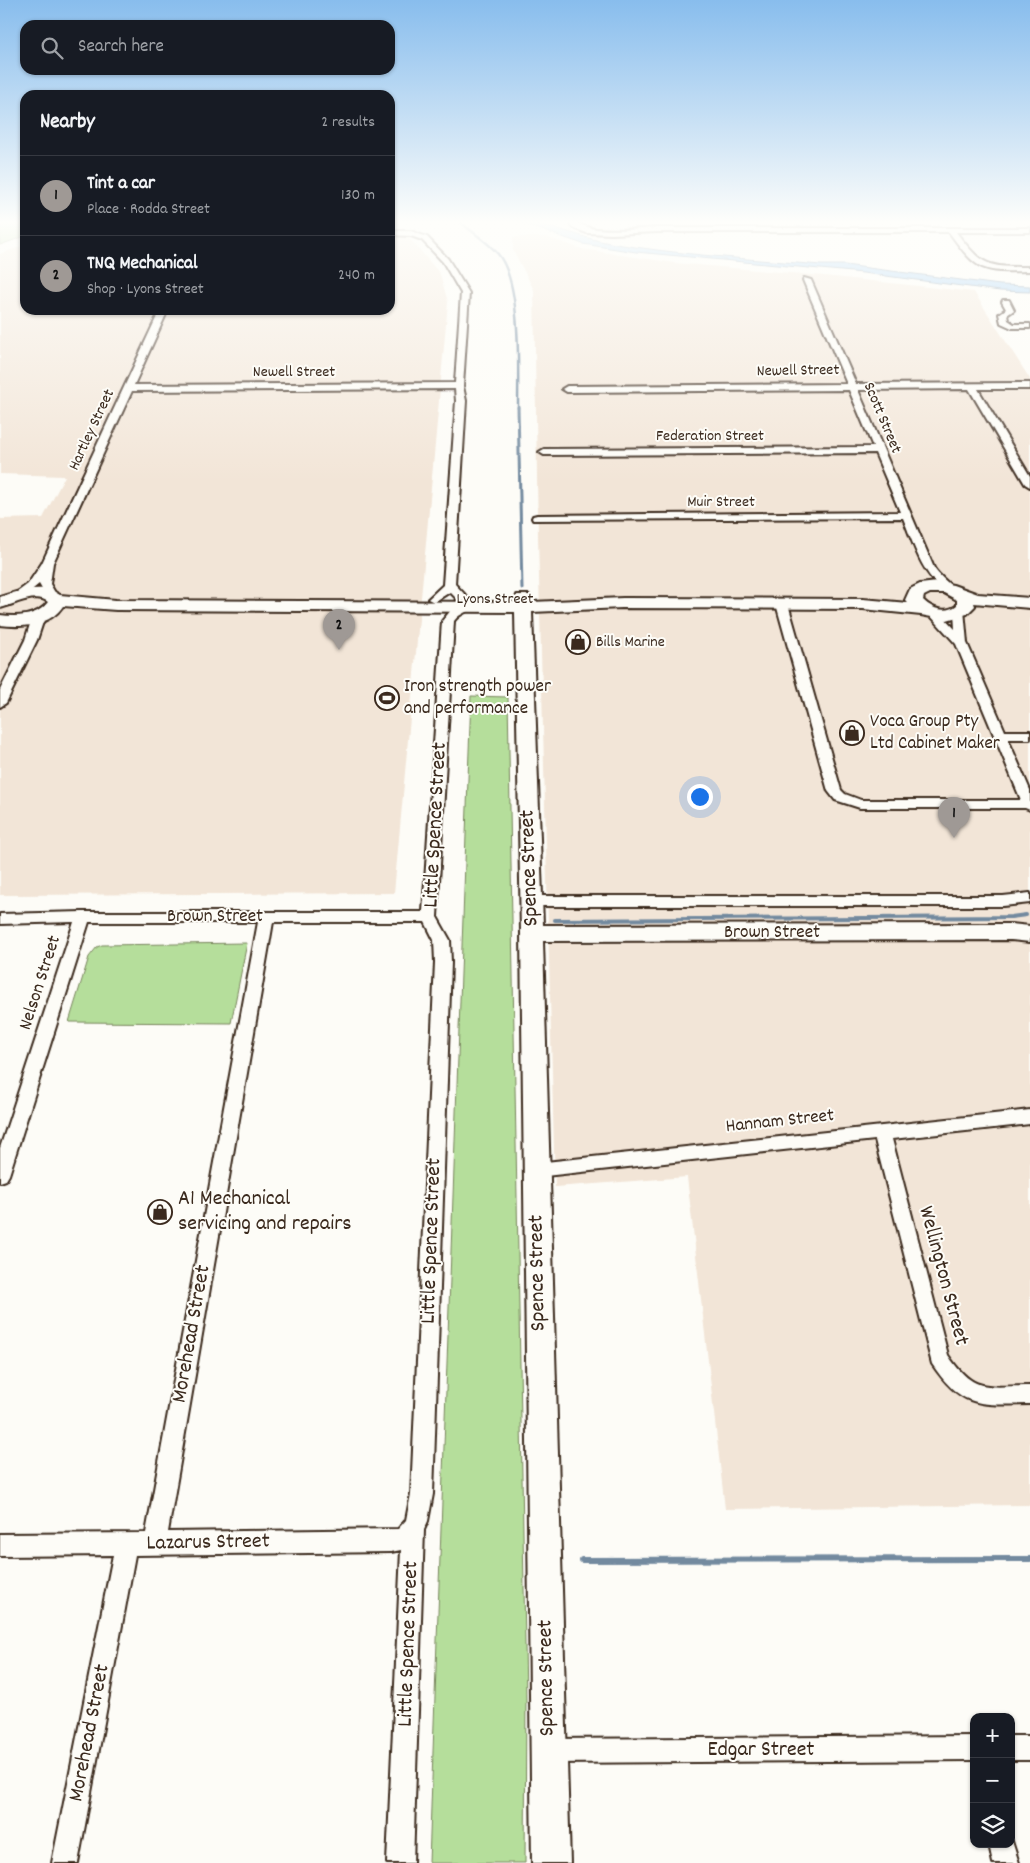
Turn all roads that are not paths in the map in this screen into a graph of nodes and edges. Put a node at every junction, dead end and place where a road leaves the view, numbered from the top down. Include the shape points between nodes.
1 (463, 309) edge
2 (819, 309) edge
3 (1009, 309) edge
4 (162, 315) edge
5 (1030, 326) edge
6 (459, 386) junction
7 (850, 386) junction
8 (972, 386) junction
9 (1030, 386) edge
10 (130, 388) junction
11 (567, 389) dead end
12 (877, 450) junction
13 (544, 452) dead end
14 (1030, 484) edge
15 (906, 516) junction
16 (537, 518) dead end
17 (48, 564) junction
18 (929, 568) junction
19 (449, 585) junction
20 (917, 593) junction
21 (7, 600) edge
22 (958, 601) junction
23 (432, 603) junction
24 (623, 603) junction
25 (1029, 603) edge
26 (472, 604) junction
27 (782, 604) junction
28 (863, 604) junction
29 (49, 606) junction
30 (518, 612) junction
31 (930, 612) junction
32 (448, 621) junction
33 (5, 622) edge
34 (961, 643) junction
35 (22, 655) junction
36 (0, 703) edge
37 (1000, 735) junction
38 (1030, 735) edge
39 (1030, 805) edge
40 (1030, 898) edge
41 (1004, 900) junction
42 (530, 901) junction
43 (1030, 905) edge
44 (83, 917) junction
45 (266, 917) junction
46 (430, 918) junction
47 (0, 919) edge
48 (1024, 932) edge
49 (532, 933) junction
50 (1030, 1117) edge
51 (882, 1132) junction
52 (536, 1170) junction
53 (0, 1175) edge
54 (1030, 1395) edge
55 (413, 1530) junction
56 (126, 1544) junction
57 (155, 1544) junction
58 (0, 1545) edge
59 (970, 1748) edge
60 (1015, 1748) edge
61 (1030, 1748) edge
62 (548, 1751) junction
63 (1002, 1848) edge
64 (65, 1863) edge
65 (400, 1863) edge
66 (550, 1863) edge
67 (1006, 1863) edge

1 - 6 street
2 - 7 street, Scott Street
3 - 5 street via 1003,318 1012,326
4 - 10 street, Hartley Street
6 - 10 street, Newell Street
6 - 19 street via 461,401
7 - 8 street, Newell Street
7 - 11 street, Newell Street
7 - 12 street, Scott Street
8 - 9 street, Newell Street
8 - 14 street
10 - 17 street, Hartley Street
12 - 13 street, Federation Street
12 - 15 street, Scott Street
15 - 16 street, Muir Street
15 - 18 street, Scott Street
17 - 21 street, Hartley Street via 28,590
17 - 29 street, Hartley Street via 44,584
18 - 20 street via 925,585
18 - 22 street, Scott Street
19 - 23 street
19 - 26 street
20 - 22 street, Lyons Street via 932,587
20 - 28 street, Lyons Street
20 - 31 street via 916,604
21 - 29 street via 38,594
22 - 25 street
22 - 31 street, Lyons Street via 948,614
22 - 34 street
23 - 26 street, Lyons Street
23 - 29 street, Lyons Street
23 - 32 street
24 - 27 street, Lyons Street
24 - 30 street, Lyons Street
24 - 30 street, Lyons Street via 543,611 531,617
26 - 30 street, Lyons Street
26 - 30 street, Spence Street via 504,614
26 - 32 street via 456,611
27 - 28 street, Lyons Street
27 - 39 street via 835,791 840,797 870,804
28 - 31 street, Lyons Street
29 - 33 street
29 - 35 street via 37,621 32,640
30 - 42 street, Spence Street via 526,684
31 - 34 street
32 - 46 street, Little Spence Street
33 - 35 street via 24,626
34 - 37 street
35 - 36 street
37 - 38 street
37 - 39 street
40 - 41 street, Brown Street
41 - 42 street, Brown Street
41 - 43 street, Brown Street
42 - 49 street, Spence Street
44 - 45 street, Brown Street
44 - 47 street, Brown Street
44 - 53 street, Nelson Street
45 - 46 street, Brown Street
45 - 57 street, Morehead Street
46 - 55 street, Little Spence Street via 442,940 443,962 422,1494
48 - 49 street, Brown Street
49 - 52 street, Spence Street
50 - 51 street, Hannam Street
51 - 52 street, Hannam Street
51 - 54 street, Wellington Street via 939,1358 965,1388 988,1395
52 - 62 street, Spence Street
55 - 57 street, Lazarus Street via 392,1541
55 - 65 street, Little Spence Street
56 - 57 street, Lazarus Street
56 - 58 street, Lazarus Street
56 - 64 street, Morehead Street
59 - 62 street, Edgar Street
60 - 61 street
62 - 66 street, Spence Street
63 - 67 street

